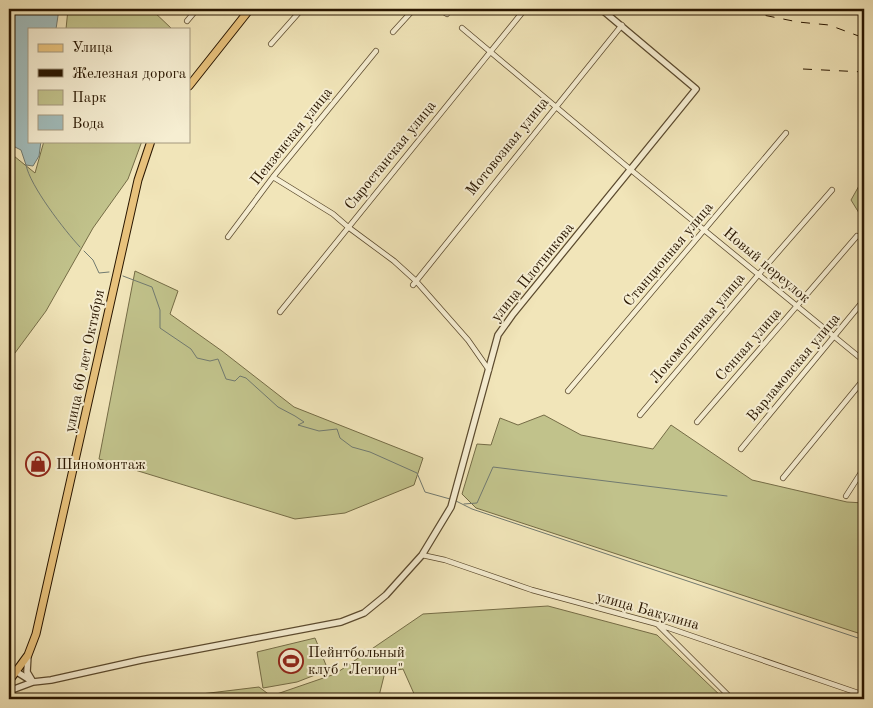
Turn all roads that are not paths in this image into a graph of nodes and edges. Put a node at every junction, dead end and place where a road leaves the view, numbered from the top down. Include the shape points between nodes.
1 (197, 9) edge
2 (250, 9) edge
3 (302, 9) edge
4 (414, 9) edge
5 (439, 9) edge
6 (601, 9) edge
7 (447, 14) dead end
8 (521, 14) dead end
9 (187, 21) dead end
10 (622, 25) junction
11 (462, 28) dead end
12 (393, 32) dead end
13 (271, 44) dead end
14 (376, 51) dead end
15 (491, 52) junction
16 (190, 85) edge
17 (555, 106) junction
18 (786, 133) dead end
19 (151, 142) edge
20 (631, 170) junction
21 (273, 177) junction
22 (832, 190) dead end
23 (348, 227) junction
24 (705, 230) junction
25 (857, 236) dead end
26 (228, 237) dead end
27 (759, 274) junction
28 (414, 283) junction
29 (864, 300) edge
30 (797, 307) junction
31 (280, 312) dead end
32 (835, 337) junction
33 (864, 361) edge
34 (489, 370) junction
35 (864, 379) edge
36 (568, 391) dead end
37 (640, 415) dead end
38 (697, 422) dead end
39 (741, 449) dead end
40 (864, 468) edge
41 (783, 478) dead end
42 (846, 496) dead end
43 (422, 555) junction
44 (657, 624) junction
45 (28, 655) junction
46 (17, 672) junction
47 (9, 681) edge
48 (33, 682) junction
49 (9, 691) edge
50 (864, 695) edge
51 (732, 699) edge

1 - 9 street
2 - 16 main road
3 - 13 street
4 - 12 street
5 - 7 street
6 - 10 street
8 - 15 street, Сыростанская улица
10 - 17 street, Мотовозная улица
10 - 20 street, улица Плотникова via 696,89
11 - 15 street, Новый переулок
14 - 21 street, Пензенская улица
15 - 17 street, Новый переулок
15 - 23 street, Сыростанская улица
17 - 20 street, Новый переулок
17 - 28 street, Мотовозная улица
18 - 24 street, Станционная улица
19 - 45 main road, улица 60 лет Октября via 138,180 59,539
20 - 24 street, Новый переулок
20 - 34 street, улица Плотникова via 498,335
21 - 23 street
21 - 26 street, Пензенская улица
22 - 27 street, Локомотивная улица
23 - 28 street via 394,261
23 - 31 street, Сыростанская улица
24 - 27 street, Новый переулок
24 - 36 street, Станционная улица
25 - 30 street, Сенная улица
27 - 30 street, Новый переулок
27 - 37 street, Локомотивная улица
28 - 34 street via 468,340
29 - 32 street, Варламовская улица
30 - 32 street, Новый переулок
30 - 38 street, Сенная улица
32 - 33 street, Новый переулок
32 - 39 street, Варламовская улица
34 - 43 street, улица Плотникова via 451,506
35 - 41 street
40 - 42 street
43 - 44 street, улица Бакулина via 532,590
43 - 48 street via 386,595 364,613 340,622
44 - 50 street, улица Бакулина
44 - 51 street
45 - 46 main road, улица 60 лет Октября
45 - 48 street via 27,672
46 - 47 main road, улица 60 лет Октября
46 - 48 street
48 - 49 street

